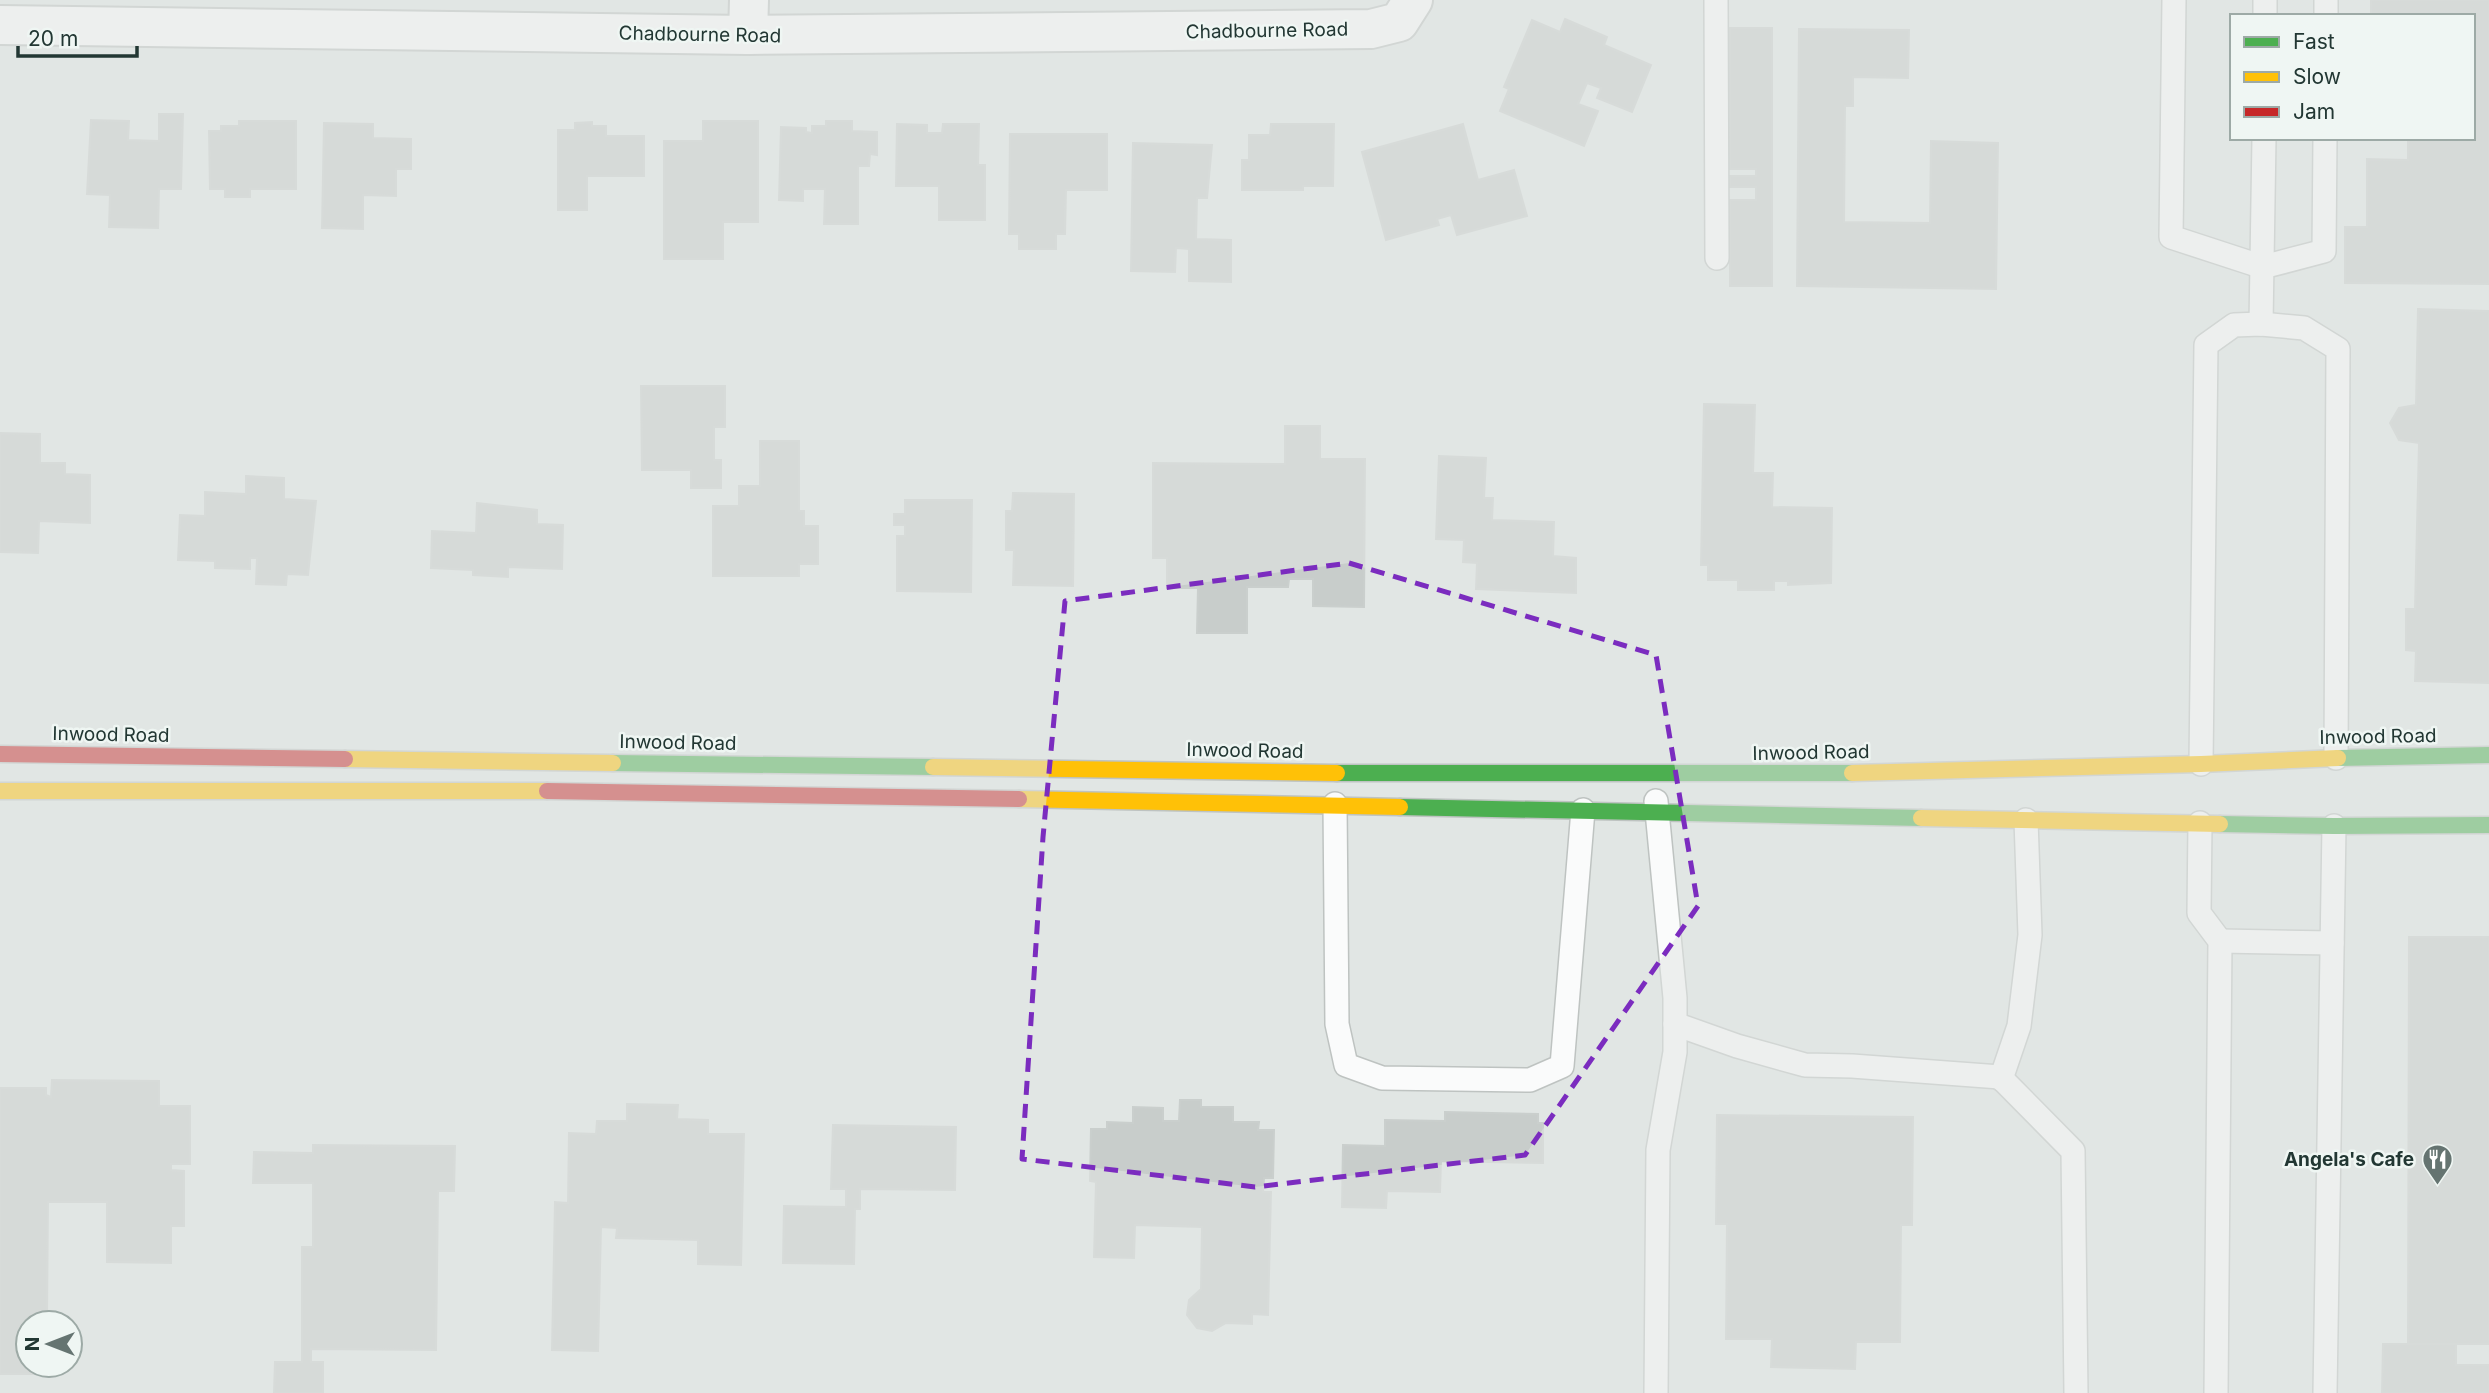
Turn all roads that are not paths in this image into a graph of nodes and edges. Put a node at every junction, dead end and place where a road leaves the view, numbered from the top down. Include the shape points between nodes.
1 (1716, 0) edge
2 (2174, 0) edge
3 (1406, 11) edge
4 (79, 12) edge
5 (749, 18) edge
6 (0, 25) edge
7 (2264, 140) edge
8 (2325, 140) edge
9 (1717, 258) dead end
10 (2263, 267) junction
11 (2262, 324) junction
12 (0, 754) edge
13 (2489, 755) edge
14 (2336, 758) junction
15 (2201, 770) junction
16 (1657, 774) junction
17 (0, 791) edge
18 (1335, 804) junction
19 (1583, 810) junction
20 (1655, 811) junction
21 (2200, 817) junction
22 (2026, 820) junction
23 (2489, 825) edge
24 (2334, 826) junction
25 (2220, 941) junction
26 (2332, 943) junction
27 (1675, 1024) junction
28 (2001, 1079) junction
29 (1656, 1393) edge
30 (2076, 1393) edge
31 (2217, 1393) edge
32 (2325, 1393) edge

1 - 9 lane
2 - 10 lane via 2171,237
3 - 5 street, Chadbourne Road via 1371,29
4 - 5 street, Chadbourne Road
4 - 6 street, Chadbourne Road
7 - 10 lane
8 - 10 lane via 2324,251
10 - 11 lane
11 - 14 lane via 2304,328 2338,349
11 - 15 lane via 2234,325 2206,345
12 - 16 main road, Inwood Road
13 - 14 main road, Inwood Road
14 - 15 main road, Inwood Road
15 - 16 main road, Inwood Road
16 - 20 lane
17 - 18 main road via 519,791
18 - 19 main road
18 - 19 lane via 1338,1024 1346,1065 1382,1078 1530,1080 1562,1066
19 - 20 main road
20 - 22 main road
20 - 27 lane
21 - 22 main road
21 - 24 main road
21 - 25 lane via 2199,912
22 - 28 lane via 2031,935 2019,1026
23 - 24 main road
24 - 26 lane
25 - 26 lane
25 - 31 lane
26 - 32 lane
27 - 28 lane via 1805,1065
27 - 29 lane via 1675,1052 1658,1150
28 - 30 lane via 2073,1151

